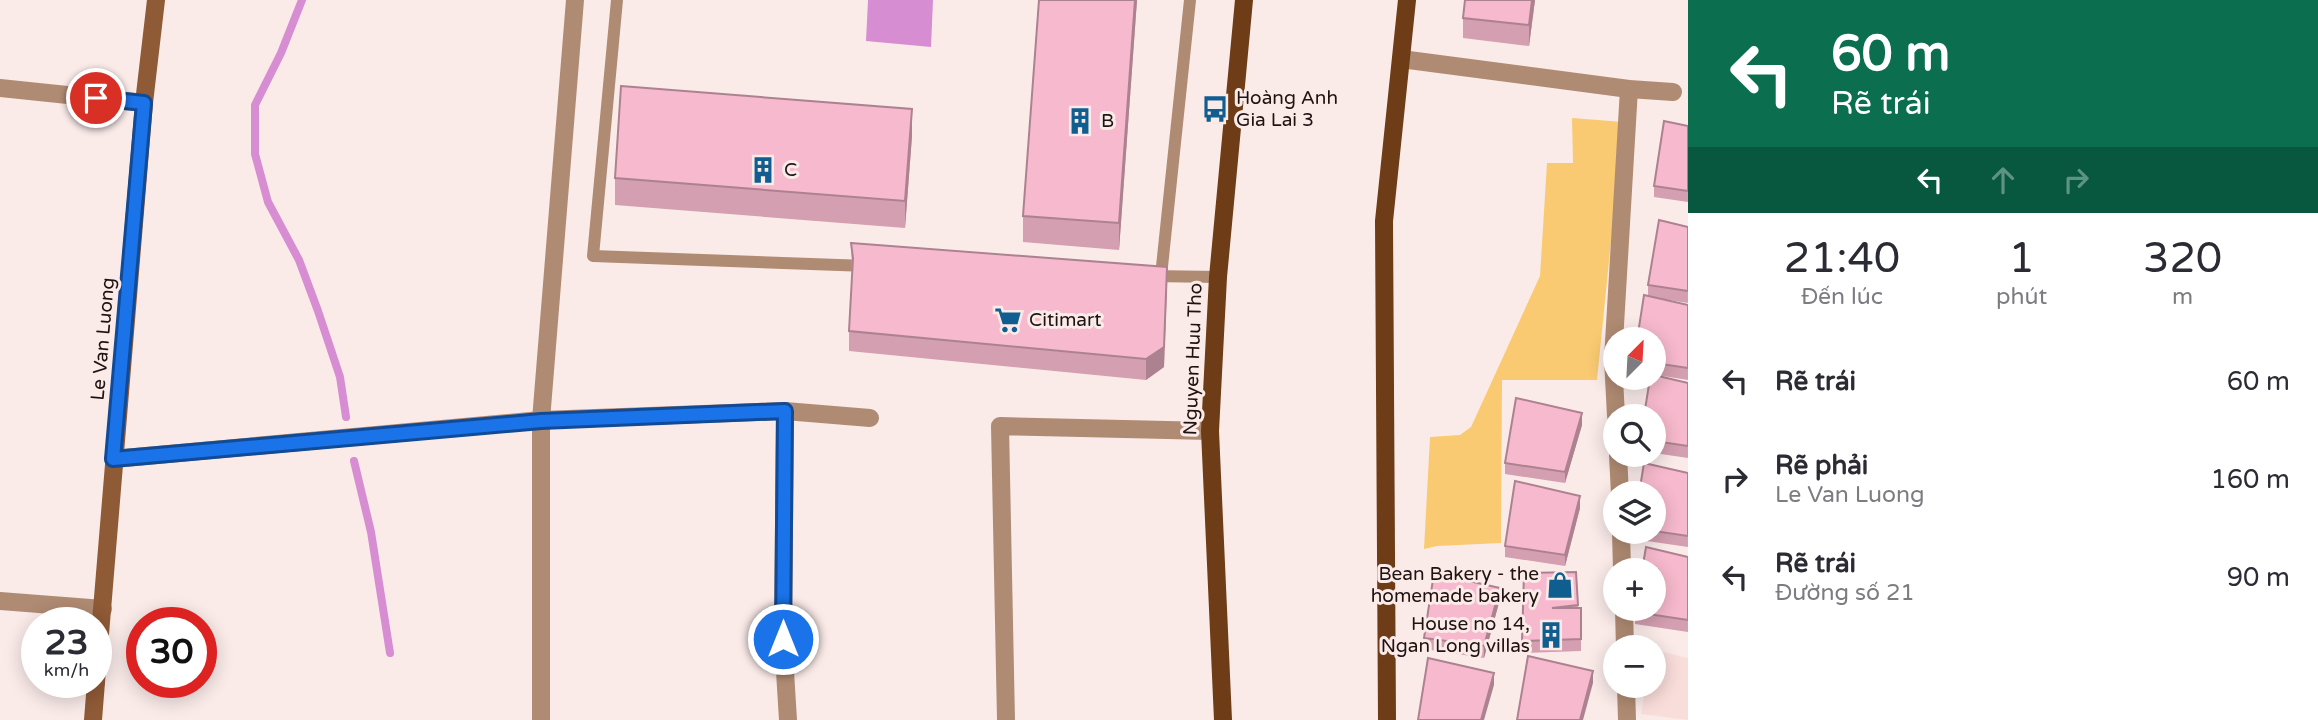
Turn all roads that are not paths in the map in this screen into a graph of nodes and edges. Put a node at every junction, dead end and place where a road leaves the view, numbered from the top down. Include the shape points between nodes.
1 (156, 0) edge
2 (575, 0) edge
3 (617, 0) edge
4 (1190, 0) edge
5 (1244, 0) edge
6 (1407, 0) edge
7 (1401, 58) junction
8 (0, 88) edge
9 (1629, 89) junction
10 (1673, 92) dead end
11 (144, 103) junction
12 (885, 266) edge
13 (1134, 275) edge
14 (1161, 276) junction
15 (1218, 277) junction
16 (1616, 404) edge
17 (785, 411) junction
18 (870, 418) dead end
19 (541, 421) junction
20 (1210, 431) junction
21 (113, 459) junction
22 (0, 601) edge
23 (77, 607) edge
24 (103, 607) edge
25 (95, 698) edge
26 (1627, 698) edge
27 (93, 720) edge
28 (541, 720) edge
29 (788, 720) edge
30 (1006, 720) edge
31 (1223, 720) edge
32 (1387, 720) edge
33 (1628, 720) edge

1 - 11 main road, Le Van Luong
2 - 19 street
3 - 12 lane via 593,256
4 - 14 lane
5 - 15 main road, Nguyen Huu Tho
6 - 7 main road
7 - 9 street
7 - 32 main road via 1384,221
8 - 11 street
9 - 10 street
9 - 16 street
11 - 21 main road, Le Van Luong
13 - 14 lane
14 - 15 lane
15 - 20 main road, Nguyen Huu Tho
17 - 18 street
17 - 19 street
17 - 29 street via 783,639
19 - 21 street
19 - 28 street
20 - 30 street via 1000,426
20 - 31 main road, Nguyen Huu Tho
21 - 24 main road, Le Van Luong
22 - 23 street
25 - 27 main road, Le Van Luong
26 - 33 street

